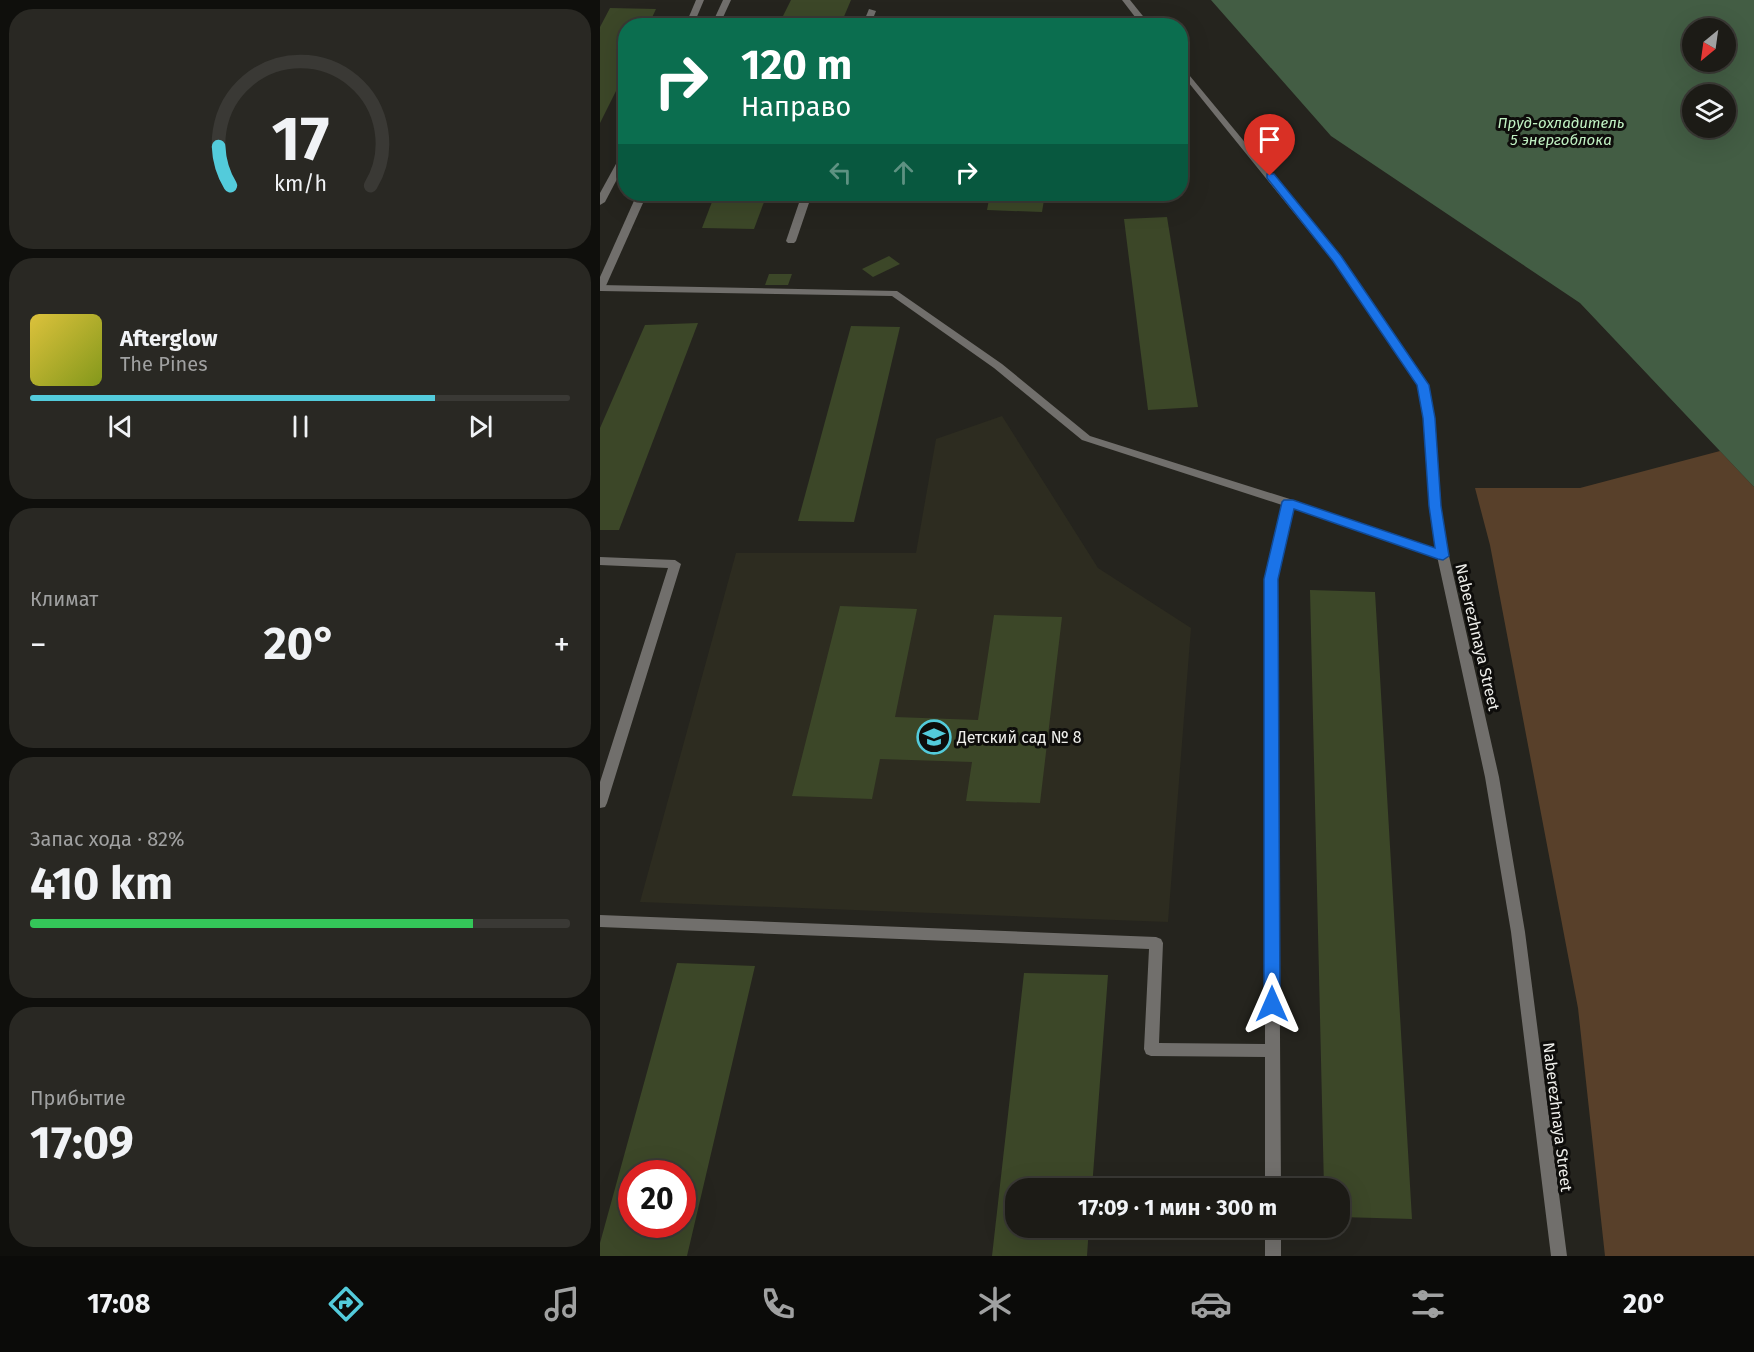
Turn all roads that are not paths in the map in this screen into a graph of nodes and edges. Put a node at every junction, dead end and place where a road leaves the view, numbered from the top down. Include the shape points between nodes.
1 (700, 0) edge
2 (727, 0) edge
3 (1126, 0) edge
4 (872, 11) dead end
5 (692, 18) edge
6 (719, 18) edge
7 (869, 18) edge
8 (1141, 18) edge
9 (1188, 76) edge
10 (618, 168) edge
11 (639, 201) edge
12 (805, 201) edge
13 (600, 202) edge
14 (791, 241) dead end
15 (600, 288) edge
16 (1289, 502) junction
17 (1443, 556) junction
18 (600, 561) edge
19 (600, 804) edge
20 (600, 921) edge
21 (1272, 1051) junction
22 (1273, 1178) edge
23 (1273, 1238) edge
24 (1273, 1256) edge
25 (1559, 1256) edge

1 - 5 street
2 - 6 street
3 - 8 street
4 - 7 street
9 - 17 street, Naberezhnaya Street via 1337,259 1423,385
10 - 13 street
11 - 15 street
12 - 14 street
15 - 16 street via 894,293 998,366 1086,438
16 - 17 street
16 - 21 street via 1271,579
17 - 25 street, Naberezhnaya Street via 1492,777 1518,932
18 - 19 street via 675,564
20 - 21 street via 1156,943 1151,1049
21 - 22 street
23 - 24 street

